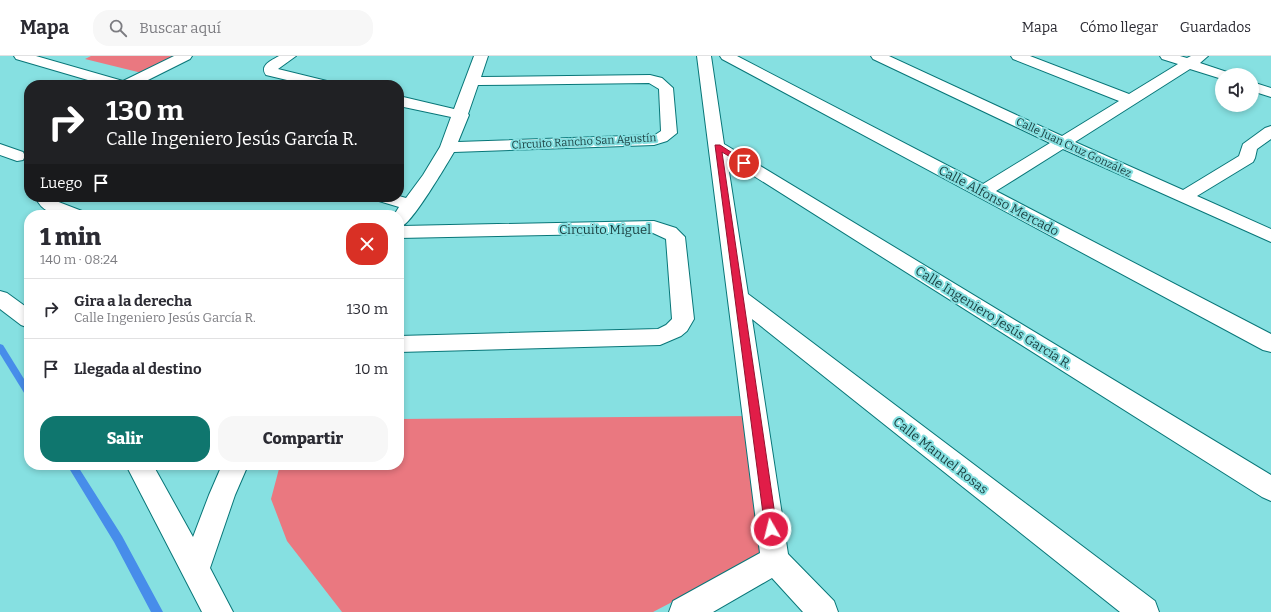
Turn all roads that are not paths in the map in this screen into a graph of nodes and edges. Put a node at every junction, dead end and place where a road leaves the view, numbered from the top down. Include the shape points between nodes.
1 (21, 56) edge
2 (53, 56) edge
3 (185, 56) edge
4 (290, 56) edge
5 (481, 56) edge
6 (704, 56) edge
7 (727, 56) edge
8 (878, 56) edge
9 (1018, 56) edge
10 (1167, 56) edge
11 (1195, 60) edge
12 (39, 62) junction
13 (1215, 71) edge
14 (103, 80) edge
15 (137, 80) edge
16 (305, 80) edge
17 (472, 81) junction
18 (1259, 89) edge
19 (1271, 93) edge
20 (1131, 100) junction
21 (404, 102) edge
22 (461, 115) junction
23 (1271, 131) edge
24 (1062, 142) junction
25 (717, 146) junction
26 (448, 147) junction
27 (0, 149) edge
28 (17, 156) dead end
29 (984, 191) junction
30 (1183, 197) junction
31 (47, 202) edge
32 (401, 202) edge
33 (411, 205) junction
34 (62, 210) edge
35 (404, 214) edge
36 (404, 232) edge
37 (1271, 236) edge
38 (0, 298) edge
39 (739, 298) junction
40 (24, 316) edge
41 (404, 344) edge
42 (1271, 344) edge
43 (142, 470) edge
44 (233, 470) edge
45 (1271, 489) edge
46 (775, 560) junction
47 (195, 571) junction
48 (218, 612) edge
49 (684, 612) edge
50 (823, 612) edge
51 (1144, 612) edge

1 - 12 street
2 - 12 street
3 - 15 street
4 - 16 street via 271,67 271,72
5 - 17 street
6 - 25 street
7 - 29 street, Calle Alfonso Mercado
8 - 24 street, Calle Juan Cruz González
9 - 20 street
10 - 11 street
11 - 13 street
11 - 20 street
12 - 14 street
17 - 22 street
17 - 26 street, Circuito Rancho San Agustín via 650,79 666,88 669,133 654,140
18 - 19 street
20 - 24 street
21 - 22 street
22 - 26 street
23 - 30 street via 1249,147 1247,158
24 - 29 street
24 - 30 street, Calle Juan Cruz González
25 - 39 street
25 - 45 street, Calle Ingeniero Jesús García R.
26 - 33 street
27 - 28 street
29 - 42 street, Calle Alfonso Mercado
30 - 37 street, Calle Juan Cruz González
31 - 34 street
32 - 33 street
33 - 35 street
36 - 41 street, Circuito Miguel via 654,227 675,237 683,319 673,332 660,337
38 - 40 street
39 - 46 street
39 - 51 street, Calle Manuel Rosas
43 - 47 street
44 - 47 street
46 - 49 street
46 - 50 street
47 - 48 street

